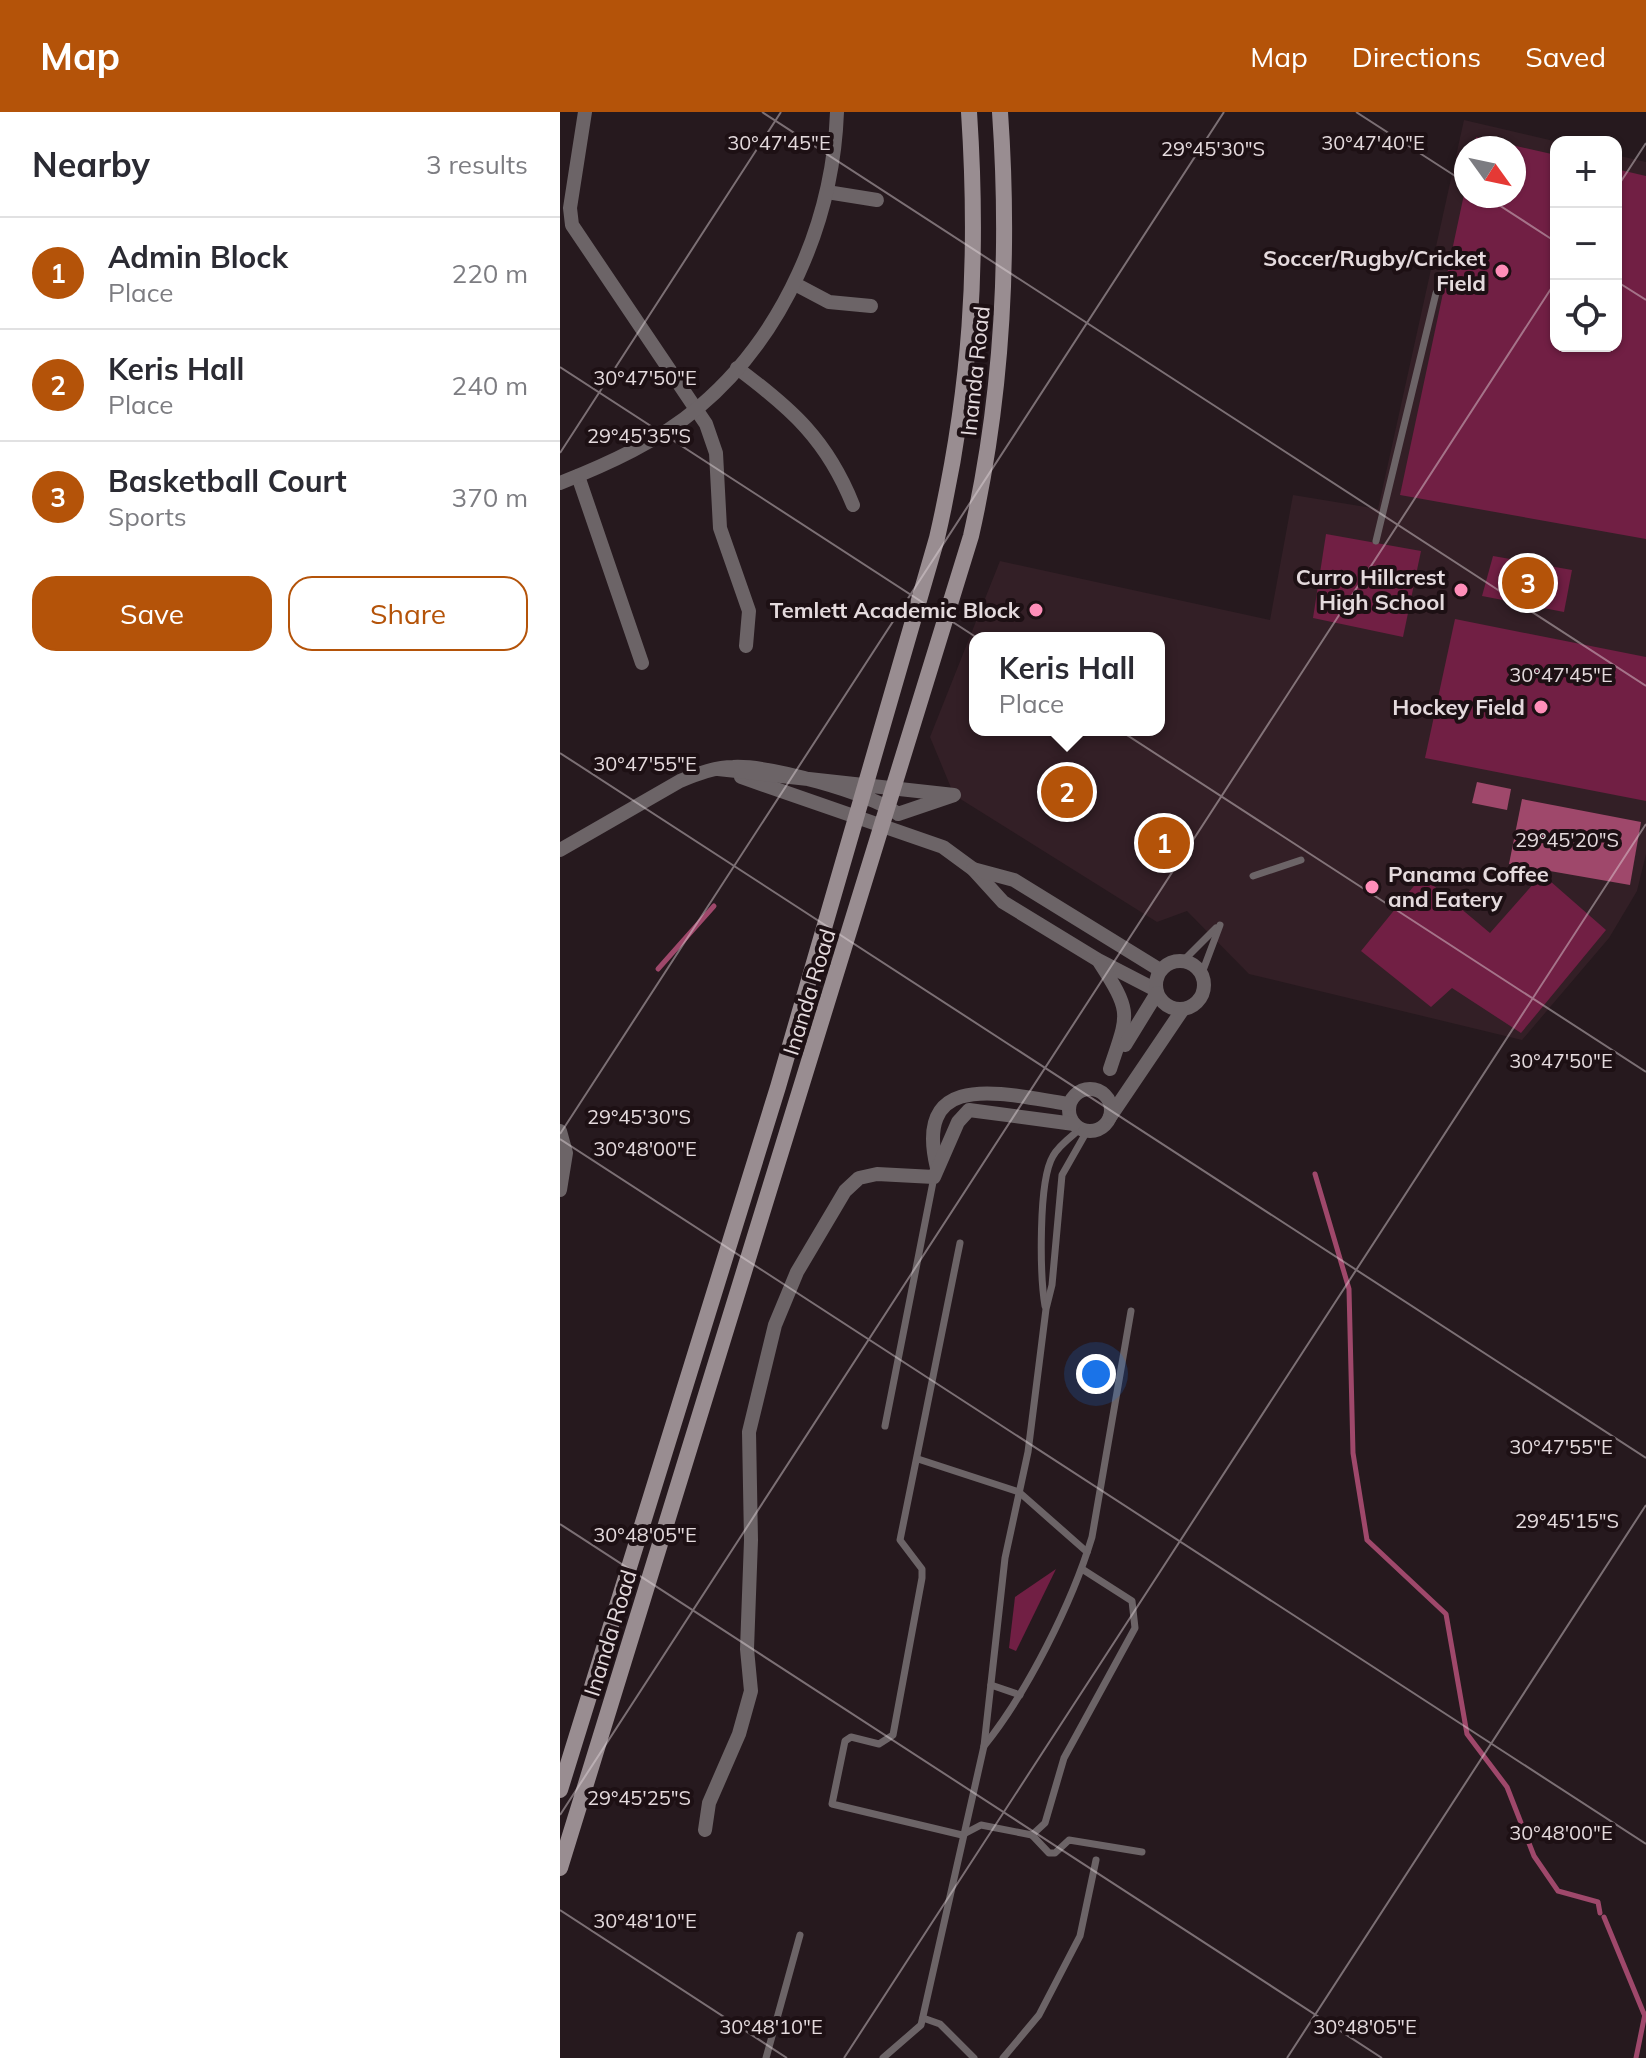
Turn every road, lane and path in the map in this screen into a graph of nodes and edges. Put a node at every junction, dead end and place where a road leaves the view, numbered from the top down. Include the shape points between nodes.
1 (585, 112) edge
2 (837, 112) edge
3 (969, 112) edge
4 (1000, 112) edge
5 (827, 192) junction
6 (877, 200) dead end
7 (566, 227) edge
8 (795, 284) junction
9 (1436, 293) dead end
10 (871, 306) dead end
11 (737, 368) junction
12 (696, 409) junction
13 (578, 476) junction
14 (560, 483) edge
15 (853, 505) dead end
16 (1376, 541) dead end
17 (746, 646) dead end
18 (642, 663) dead end
19 (718, 769) junction
20 (864, 797) junction
21 (889, 808) junction
22 (560, 850) edge
23 (1301, 860) dead end
24 (973, 869) junction
25 (1253, 876) dead end
26 (1098, 960) junction
27 (1184, 960) junction
28 (1160, 970) junction
29 (1202, 973) junction
30 (1157, 992) junction
31 (1183, 1009) junction
32 (1110, 1069) junction
33 (1098, 1089) junction
34 (1069, 1104) junction
35 (1110, 1117) junction
36 (1081, 1128) junction
37 (560, 1131) edge
38 (1049, 1170) junction
39 (936, 1172) junction
40 (1062, 1175) junction
41 (560, 1190) edge
42 (960, 1243) dead end
43 (1046, 1309) junction
44 (1131, 1311) dead end
45 (885, 1426) dead end
46 (918, 1459) junction
47 (1019, 1492) junction
48 (1087, 1552) junction
49 (1082, 1569) junction
50 (991, 1685) junction
51 (1020, 1695) junction
52 (984, 1746) junction
53 (560, 1790) edge
54 (705, 1830) dead end
55 (962, 1835) junction
56 (1032, 1835) junction
57 (1142, 1852) dead end
58 (1096, 1860) dead end
59 (560, 1868) edge
60 (800, 1935) dead end
61 (923, 2018) junction
62 (766, 2058) edge
63 (883, 2058) edge
64 (974, 2058) edge
65 (1003, 2058) edge

1 - 7 street
2 - 5 street
3 - 20 main road, Inanda Road via 975,263 963,405 937,538
4 - 21 main road, Inanda Road via 1005,269 991,436 971,536
5 - 6 street
5 - 8 street
7 - 12 street
8 - 10 street via 829,302
8 - 11 street
9 - 16 lane
11 - 12 street
11 - 15 street via 801,419 829,453
12 - 13 street via 650,440
12 - 17 street via 716,453 720,528 749,611
13 - 14 street
13 - 18 street
19 - 20 street via 768,770
19 - 21 street via 954,795 898,814
19 - 22 street via 660,791
19 - 24 street via 943,847
20 - 21 street
20 - 53 main road, Inanda Road
21 - 59 main road, Inanda Road
23 - 25 lane
24 - 26 street via 1003,902
24 - 28 street via 1014,880
26 - 30 street
26 - 32 street via 1126,1010
27 - 28 street
27 - 29 street
27 - 29 lane via 1220,925
28 - 30 street
29 - 31 street via 1202,996
30 - 31 street via 1169,1006
30 - 32 street
31 - 35 street
32 - 33 street
33 - 34 street via 1077,1092
33 - 35 street via 1109,1101
34 - 36 street
34 - 39 street via 960,1094 945,1108 934,1133
35 - 36 street via 1101,1128
36 - 38 lane via 1055,1153
36 - 39 street via 969,1110
36 - 40 lane
37 - 41 street via 566,1153
38 - 40 lane
38 - 43 lane via 1041,1257
39 - 45 lane
39 - 54 street via 877,1174 859,1178 845,1191 797,1272 775,1325 749,1432 751,1691 709,1803
40 - 43 lane
42 - 46 lane
43 - 47 lane
44 - 48 lane
46 - 47 lane
46 - 55 lane via 900,1540 922,1569 922,1578 893,1735 879,1744 851,1737 845,1741 832,1804
47 - 48 lane
47 - 50 lane via 1005,1558
48 - 49 lane
49 - 51 lane
49 - 56 lane via 1132,1601 1135,1628 1058,1770 1045,1823
50 - 51 lane
50 - 52 lane
51 - 52 lane
52 - 55 lane
55 - 56 lane via 981,1825
55 - 61 lane
56 - 57 lane via 1049,1853 1069,1840
58 - 65 lane via 1080,1936 1039,2015
60 - 62 lane
61 - 63 lane
61 - 64 lane via 940,2024

